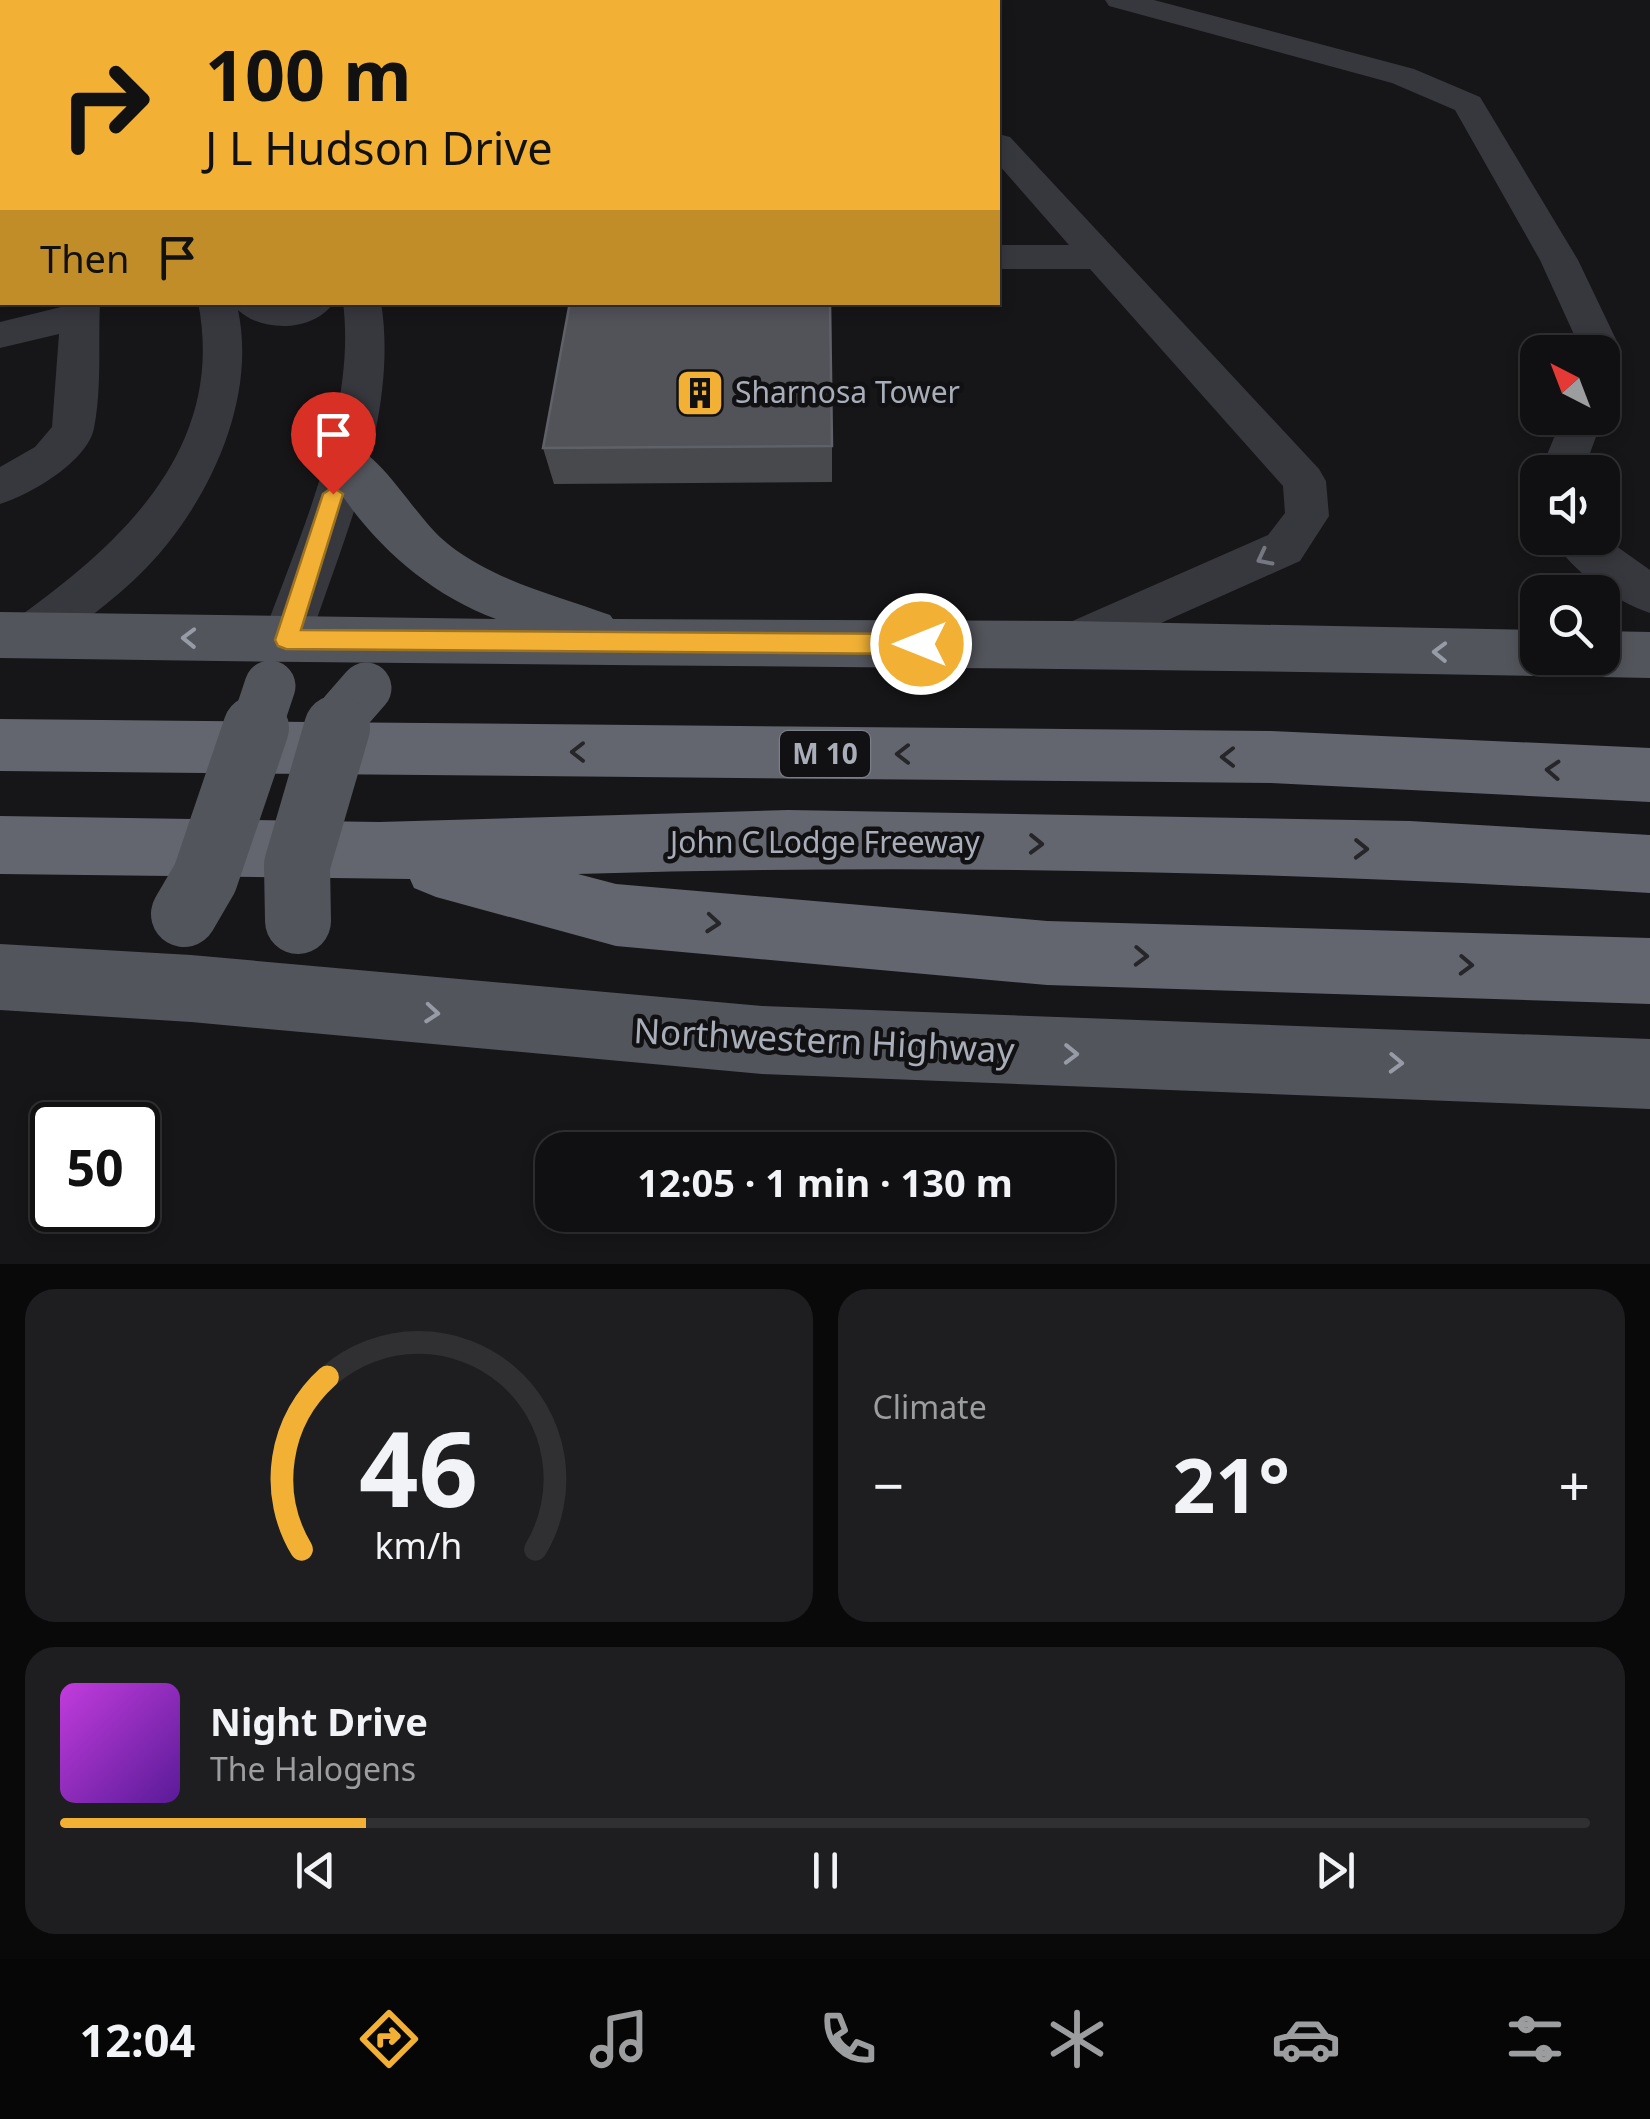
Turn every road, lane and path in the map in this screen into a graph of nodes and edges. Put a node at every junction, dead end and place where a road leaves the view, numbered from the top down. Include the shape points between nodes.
1 (1120, 0) edge
2 (1000, 146) edge
3 (1000, 257) edge
4 (1101, 258) junction
5 (216, 305) edge
6 (256, 305) edge
7 (308, 305) edge
8 (362, 305) edge
9 (80, 309) edge
10 (0, 335) edge
11 (1594, 335) edge
12 (344, 460) junction
13 (0, 488) edge
14 (1593, 555) edge
15 (1650, 594) edge
16 (15, 635) edge
17 (617, 641) junction
18 (443, 642) junction
19 (1068, 644) junction
20 (1520, 653) edge
21 (1620, 654) edge
22 (1650, 655) edge
23 (278, 663) junction
24 (0, 744) edge
25 (1650, 775) edge
26 (0, 845) edge
27 (379, 851) junction
28 (1650, 864) edge
29 (1650, 971) edge
30 (0, 977) edge
31 (110, 981) junction
32 (335, 1004) junction
33 (1650, 1074) edge

1 - 11 street via 1403,76 1468,104 1559,260
2 - 4 street
3 - 4 street
4 -> 19 street via 1304,480 1307,516 1284,548
5 - 16 street via 224,352 218,396 182,494 111,574
6 - 7 street via 282,315
8 - 12 street via 367,353
9 - 10 street
9 - 13 street via 73,432 50,458
12 - 17 main road via 404,534 445,570
12 - 23 street
14 - 15 street
23 -> 16 main road
17 - 18 main road
17 - 19 main road
18 - 23 main road
18 - 32 main road, bridge via 366,688 330,742 297,865 298,921 306,961
20 -> 19 main road
21 - 22 main road
23 - 31 main road, bridge via 205,878 156,947
25 -> 24 highway, M 10 via 1271,757
26 - 27 highway, John C Lodge Freeway
27 -> 28 highway, John C Lodge Freeway via 788,840 1410,850
27 -> 29 highway via 616,915 1048,953
30 - 31 main road, Northwestern Highway
31 - 32 main road, Northwestern Highway
32 -> 33 main road, Northwestern Highway via 874,1047

